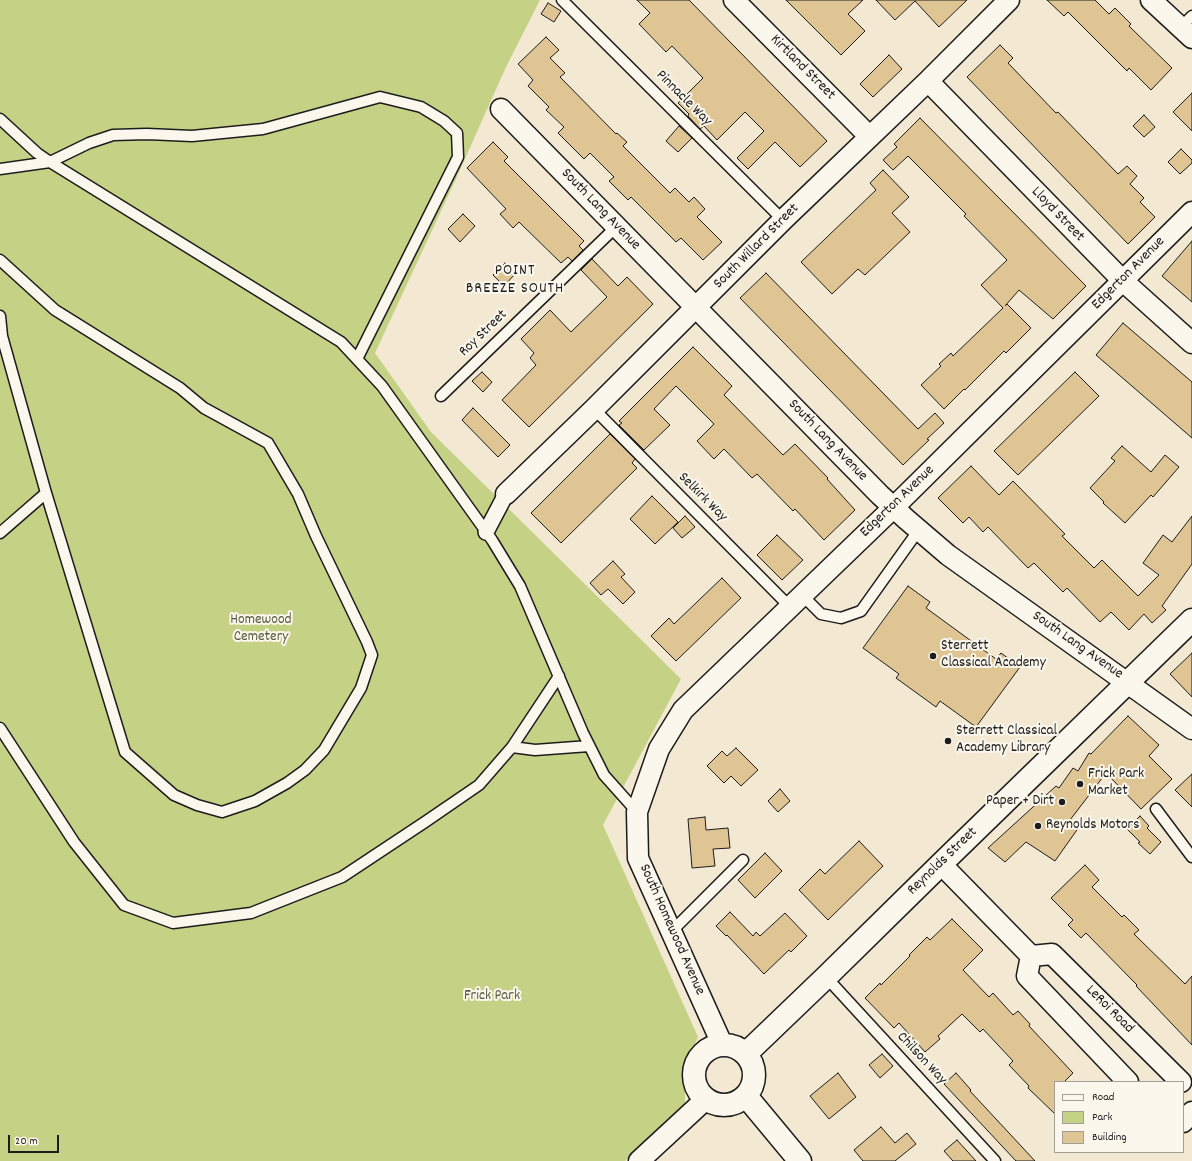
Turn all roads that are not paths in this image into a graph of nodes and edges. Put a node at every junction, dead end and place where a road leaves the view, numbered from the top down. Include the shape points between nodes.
1 (562, 0) edge
2 (734, 0) edge
3 (1009, 0) edge
4 (1151, 0) edge
5 (1188, 27) edge
6 (928, 82) junction
7 (501, 109) dead end
8 (0, 119) edge
9 (869, 136) junction
10 (50, 162) junction
11 (0, 169) edge
12 (1192, 212) edge
13 (783, 220) junction
14 (616, 227) junction
15 (0, 260) edge
16 (1123, 281) junction
17 (697, 307) junction
18 (0, 316) edge
19 (1192, 342) edge
20 (357, 359) junction
21 (441, 396) dead end
22 (594, 409) junction
23 (46, 493) junction
24 (506, 494) joint
25 (892, 508) junction
26 (918, 531) junction
27 (486, 532) junction
28 (0, 534) edge
29 (796, 601) junction
30 (1192, 620) edge
31 (559, 676) junction
32 (1128, 683) junction
33 (0, 728) edge
34 (1192, 729) edge
35 (589, 746) junction
36 (512, 747) junction
37 (1156, 809) dead end
38 (637, 812) junction
39 (1192, 857) edge
40 (743, 860) dead end
41 (941, 864) junction
42 (671, 932) junction
43 (1031, 956) junction
44 (826, 978) junction
45 (722, 1044) junction
46 (746, 1052) junction
47 (1127, 1081) edge
48 (1179, 1081) edge
49 (1184, 1085) edge
50 (1192, 1094) edge
51 (746, 1096) junction
52 (706, 1099) junction
53 (1192, 1112) edge
54 (1184, 1121) edge
55 (640, 1161) edge
56 (800, 1161) edge
57 (994, 1161) edge

1 - 13 lane, Pinnacle Way
2 - 9 street, Kirtland Street
3 - 6 street, South Willard Street
4 - 5 street
6 - 9 street, South Willard Street
6 - 16 street, Lloyd Street
7 - 14 street, South Lang Avenue
8 - 10 lane
9 - 13 street, South Willard Street
10 - 11 lane
10 - 20 lane via 341,342
10 - 20 lane via 89,143 113,135 192,136 263,129 380,98 421,108 444,121 457,133 458,157
12 - 16 street, Edgerton Avenue
13 - 17 street, South Willard Street
14 - 17 street, South Lang Avenue
14 - 21 lane, Roy Street
15 - 23 lane via 55,310 180,388 204,408 268,443 294,487 372,655 361,688 324,750 305,770 255,801 222,812 174,795 126,752
16 - 19 street, Lloyd Street
16 - 25 street, Edgerton Avenue
17 - 22 street, South Willard Street
17 - 25 street, South Lang Avenue
18 - 23 lane via 2,336
20 - 27 lane via 382,386
22 - 24 street, South Willard Street
22 - 29 lane, Selkirk Way
23 - 28 lane
24 - 27 street
25 - 26 street, South Lang Avenue
25 - 29 street, Edgerton Avenue
26 - 29 lane, Selkirk Way via 861,611 841,618 821,614
26 - 32 street, South Lang Avenue
27 - 31 lane via 520,586
29 - 38 street, Edgerton Avenue via 683,710 659,749
30 - 32 street, Reynolds Street
31 - 35 lane
31 - 36 lane
32 - 34 street, South Lang Avenue
32 - 41 street, Reynolds Street
33 - 36 lane via 74,842 124,905 173,923 251,913 342,876 479,785
35 - 36 lane via 535,750
35 - 38 lane via 604,775
37 - 39 lane
38 - 42 street, South Homewood Avenue via 638,858
40 - 42 lane
41 - 43 street
41 - 44 street, Reynolds Street
42 - 45 street, South Homewood Avenue
43 - 47 street via 1027,976
43 - 48 street, LeRoi Road via 1052,954
44 - 46 street, Reynolds Street
44 - 57 lane, Chilson Way
45 - 46 street via 735,1046
45 - 52 street via 710,1047 701,1054 696,1064 695,1082 697,1089
46 - 51 street via 755,1072 754,1082
49 - 50 street
51 - 52 street via 732,1104 721,1105
51 - 56 street
52 - 55 street
53 - 54 street

